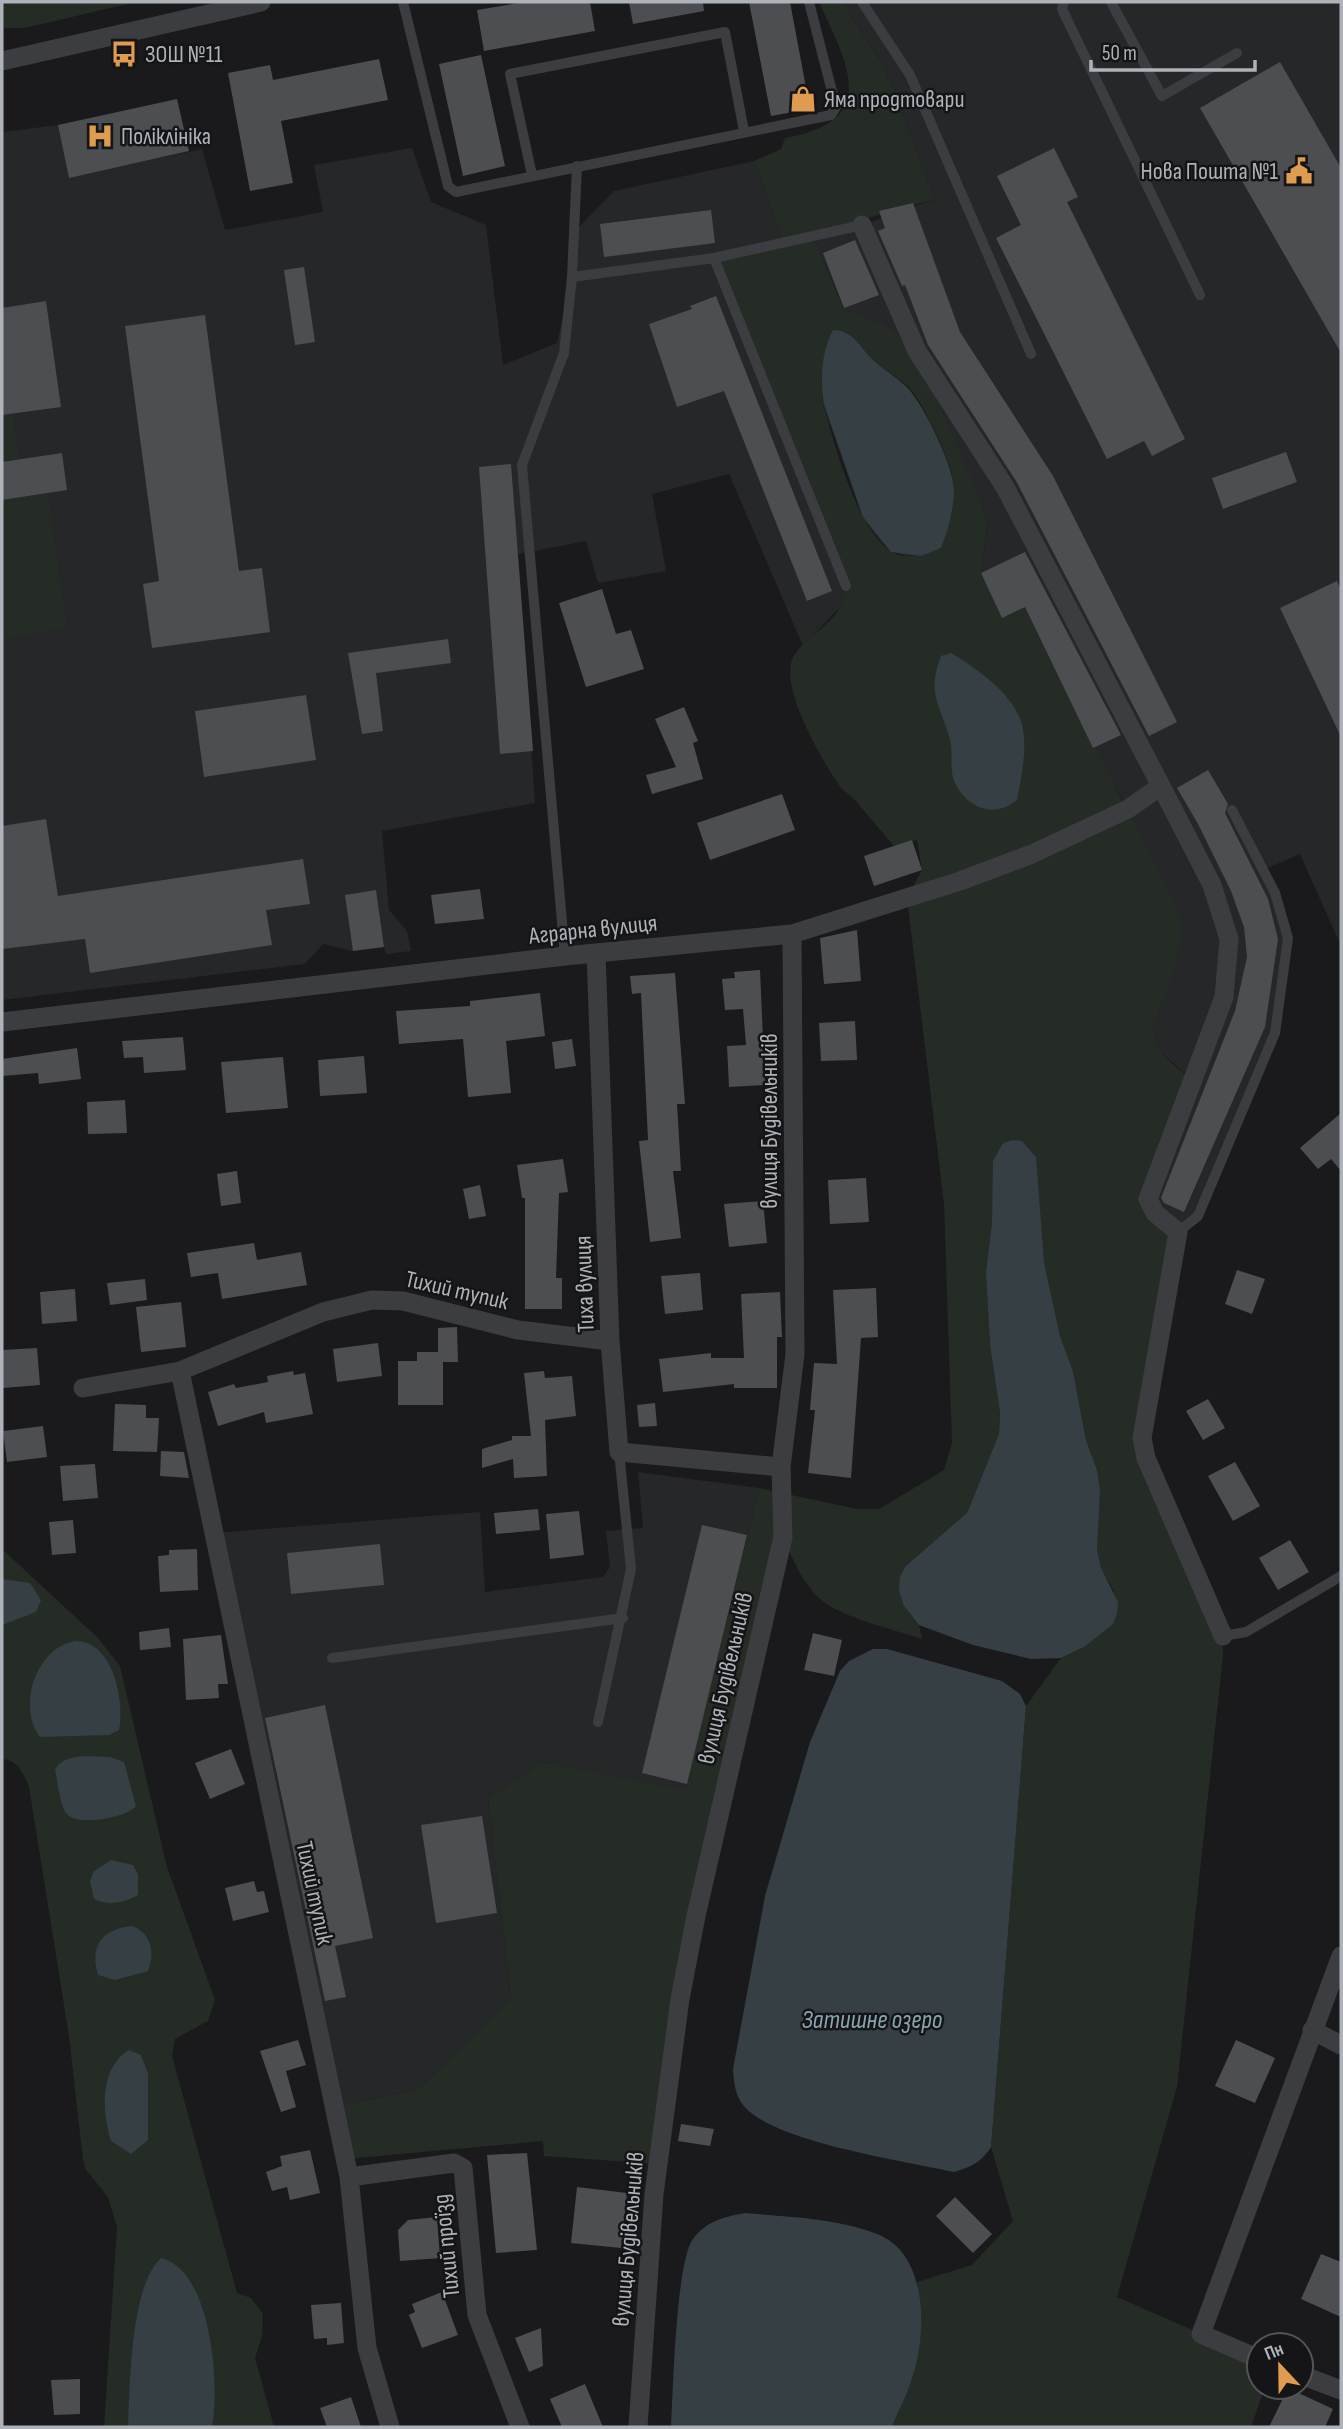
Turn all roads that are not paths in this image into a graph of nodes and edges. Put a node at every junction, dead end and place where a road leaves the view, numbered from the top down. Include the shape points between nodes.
1 (261, 2) edge
2 (403, 2) edge
3 (809, 2) edge
4 (862, 2) edge
5 (1064, 2) edge
6 (1111, 2) edge
7 (1237, 52) dead end
8 (2, 61) edge
9 (744, 131) junction
10 (577, 166) junction
11 (532, 175) junction
12 (862, 225) joint
13 (714, 258) junction
14 (572, 277) junction
15 (1200, 295) dead end
16 (1031, 354) dead end
17 (846, 586) dead end
18 (1161, 786) junction
19 (1233, 810) dead end
20 (792, 934) junction
21 (596, 953) junction
22 (565, 956) junction
23 (2, 1022) edge
24 (1178, 1231) junction
25 (610, 1341) junction
26 (180, 1371) junction
27 (83, 1388) dead end
28 (620, 1452) junction
29 (780, 1467) junction
30 (1341, 1576) edge
31 (623, 1618) junction
32 (1223, 1636) joint
33 (332, 1657) dead end
34 (598, 1723) dead end
35 (1341, 1956) edge
36 (1312, 2030) junction
37 (1341, 2045) edge
38 (349, 2177) junction
39 (1245, 2353) edge
40 (1315, 2380) edge
41 (1341, 2390) edge
42 (390, 2427) edge
43 (520, 2427) edge
44 (638, 2427) edge

1 - 8 street
2 - 11 lane via 448,186 456,192
3 - 9 lane via 836,107 831,115
4 - 16 lane via 910,75
5 - 15 lane via 1062,9
6 - 7 lane via 1162,96
9 - 10 lane
9 - 11 lane via 724,32 510,74
10 - 11 lane
10 - 14 lane
12 - 13 lane
12 - 18 street via 917,351 1005,487
13 - 14 lane
13 - 17 lane
14 - 22 lane via 564,353 522,465
18 - 20 street, Аграрна вулиця via 1128,809 1032,855
18 - 24 street via 1212,885 1229,939 1224,997 1148,1199 1155,1213
19 - 24 lane via 1275,893 1288,938 1275,1033 1198,1216
20 - 21 street, Аграрна вулиця
20 - 29 street, вулиця Будівельників via 795,1354
21 - 22 street, Аграрна вулиця
21 - 25 street, Тиха вулиця
22 - 23 street, Аграрна вулиця
24 - 32 street via 1142,1438 1146,1458
25 - 26 street, Тихий тупик via 518,1330 402,1301 372,1300 323,1312
25 - 28 street, Тиха вулиця
26 - 27 street, Тихий тупик
26 - 38 street, Тихий тупик
28 - 29 street
28 - 31 lane via 631,1569
29 - 44 street, вулиця Будівельників via 783,1537 696,1916 669,2070 654,2194
30 - 32 lane via 1245,1632
31 - 33 lane
31 - 34 lane
35 - 36 street
36 - 37 street
36 - 39 street via 1201,2334
38 - 42 street, Тихий тупик via 367,2348
38 - 43 street, Тихий проїзд via 454,2163 463,2168 477,2315
40 - 41 street

